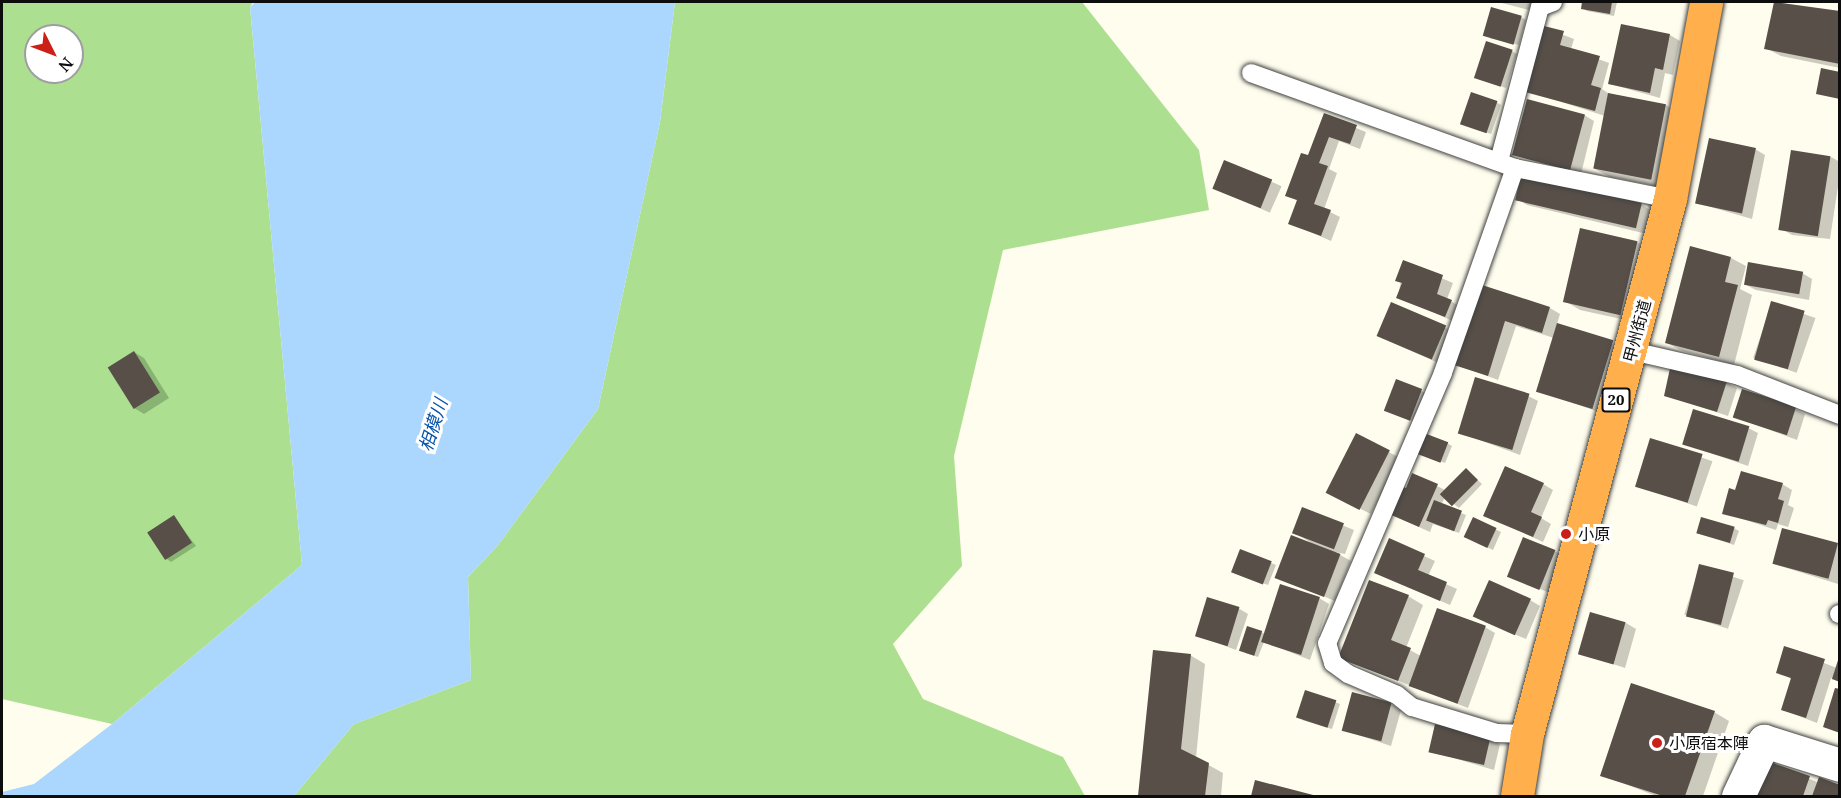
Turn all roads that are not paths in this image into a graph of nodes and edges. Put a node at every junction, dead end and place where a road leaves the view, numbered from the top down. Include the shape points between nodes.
1 (1553, 2) edge
2 (1706, 2) edge
3 (1251, 73) dead end
4 (1507, 164) junction
5 (1670, 199) junction
6 (1632, 351) junction
7 (1839, 415) edge
8 (1527, 734) junction
9 (1839, 765) edge
10 (1517, 796) edge
11 (1738, 796) edge

1 - 4 lane via 1540,7
2 - 5 highway, 甲州街道 / 20
3 - 4 lane
4 - 5 lane
4 - 8 lane via 1443,373 1327,644 1333,663 1348,674 1397,695 1412,707 1497,733
5 - 6 highway, 甲州街道 / 20
6 - 7 lane via 1737,375
6 - 8 highway, 甲州街道 / 20
8 - 10 highway, 甲州街道 / 20
9 - 11 street via 1764,741

